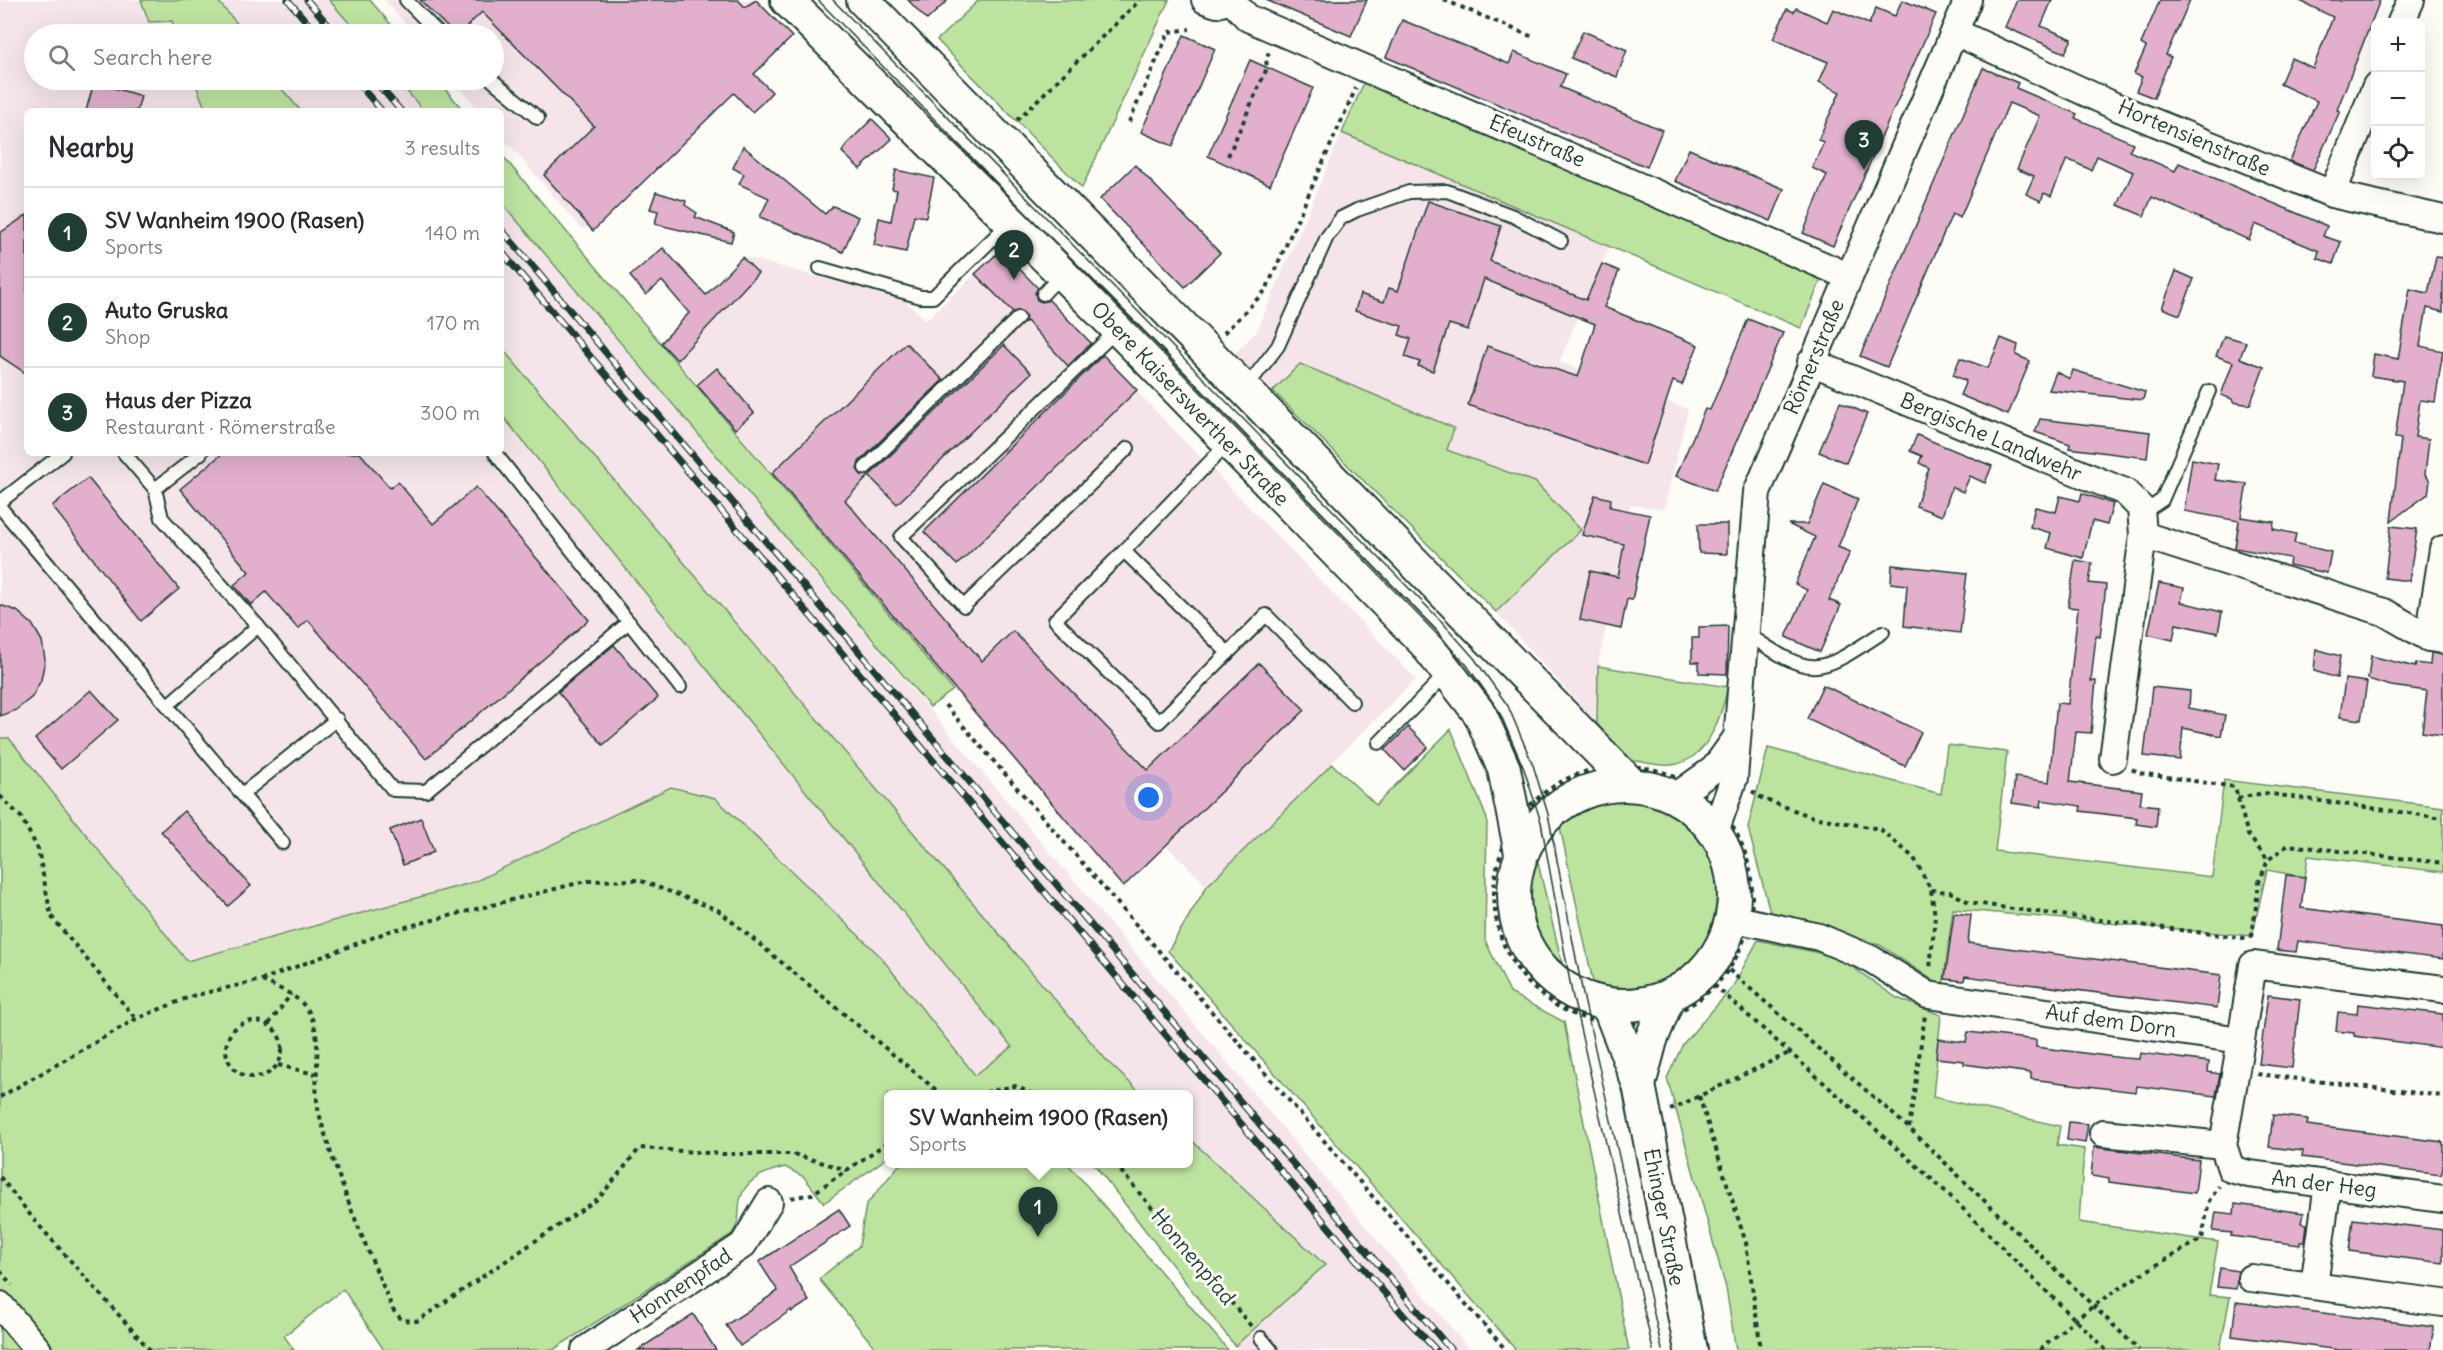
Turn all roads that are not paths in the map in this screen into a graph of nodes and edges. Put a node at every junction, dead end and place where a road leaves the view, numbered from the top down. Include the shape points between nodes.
1 (406, 0) edge
2 (787, 0) edge
3 (863, 0) edge
4 (1205, 0) edge
5 (1231, 0) edge
6 (1968, 0) edge
7 (2411, 0) edge
8 (2404, 18) edge
9 (429, 24) edge
10 (1955, 32) junction
11 (504, 90) edge
12 (2371, 98) edge
13 (538, 118) dead end
14 (2332, 194) junction
15 (2443, 219) edge
16 (1010, 222) junction
17 (1561, 242) dead end
18 (820, 268) dead end
19 (1848, 276) junction
20 (1018, 318) dead end
21 (1118, 329) junction
22 (1811, 362) junction
23 (1244, 390) junction
24 (2209, 391) dead end
25 (1228, 443) junction
26 (1128, 448) dead end
27 (59, 456) edge
28 (127, 456) edge
29 (197, 456) edge
30 (497, 456) edge
31 (865, 468) dead end
32 (155, 489) junction
33 (0, 502) edge
34 (0, 507) edge
35 (2142, 525) junction
36 (2443, 549) edge
37 (1124, 551) junction
38 (630, 622) junction
39 (258, 626) junction
40 (1883, 632) dead end
41 (1746, 633) junction
42 (2436, 639) edge
43 (1228, 653) junction
44 (1449, 672) junction
45 (681, 687) dead end
46 (1352, 702) dead end
47 (168, 705) junction
48 (337, 719) junction
49 (1739, 734) junction
50 (1379, 743) dead end
51 (2113, 759) road end
52 (1620, 775) junction
53 (242, 794) junction
54 (1675, 797) junction
55 (1718, 822) junction
56 (283, 843) dead end
57 (1521, 853) junction
58 (1741, 920) junction
59 (2443, 989) edge
60 (1665, 1006) junction
61 (1611, 1014) junction
62 (2241, 1040) junction
63 (1639, 1084) junction
64 (2103, 1133) dead end
65 (2227, 1157) junction
66 (2328, 1184) junction
67 (2443, 1198) edge
68 (769, 1202) road end
69 (2251, 1278) dead end
70 (2314, 1286) junction
71 (2443, 1303) edge
72 (0, 1305) edge
73 (1261, 1338) road end
74 (38, 1350) edge
75 (585, 1350) edge
76 (1272, 1350) edge
77 (1691, 1350) edge

1 - 9 lane
2 - 16 street, Obere Kaiserswerther Straße
3 - 23 street
4 - 5 street, Efeustraße via 1217,4
5 - 19 street, Efeustraße via 1248,18
6 - 10 street, Römerstraße
7 - 8 street
10 - 14 street, Hortensienstraße via 2120,108
10 - 19 street, Römerstraße
11 - 13 lane
12 - 14 street
14 - 15 street, Hortensienstraße
16 - 18 lane via 933,297
16 - 21 street, Obere Kaiserswerther Straße via 1053,284
17 - 23 lane via 1513,216 1447,190 1409,192 1356,210 1341,218 1327,237 1278,346
19 - 22 street, Römerstraße
20 - 31 lane
21 - 25 street, Obere Kaiserswerther Straße
21 - 26 lane via 901,537 964,606
22 - 35 street, Bergische Landwehr via 2125,492 2141,508
22 - 41 street, Römerstraße via 1757,492
23 - 52 street
24 - 35 lane via 2163,500
25 - 37 lane
25 - 44 street, Obere Kaiserswerther Straße
27 - 33 lane
28 - 32 lane
29 - 32 lane
30 - 38 lane
32 - 39 lane via 162,518
34 - 47 lane
35 - 42 street via 2384,612
35 - 51 street
36 - 42 street
37 - 43 lane
37 - 43 lane via 1055,620 1079,644 1159,722
38 - 45 lane
38 - 48 lane via 426,791 393,790
39 - 47 lane
39 - 48 lane
40 - 41 lane via 1842,659 1815,668 1790,662
41 - 49 street, Römerstraße
43 - 46 lane via 1266,615
44 - 50 lane
44 - 57 street, Obere Kaiserswerther Straße via 1480,714 1504,769
47 - 53 lane
48 - 53 lane
49 - 54 street via 1714,769
49 - 55 street, Römerstraße via 1734,778
52 - 54 street
52 - 57 street via 1573,797 1541,822
53 - 56 lane
54 - 55 street
55 - 58 street
57 - 61 street via 1514,884 1515,917 1526,948 1546,974
58 - 60 street via 1716,956
58 - 62 street, Auf dem Dorn via 1819,937 1871,959 1928,995
59 - 62 street via 2253,965
60 - 61 street via 1639,1005
60 - 63 street, Ehinger Straße
61 - 63 street, Ehinger Straße
62 - 65 street
63 - 77 street, Ehinger Straße
64 - 65 street, An der Heg
65 - 66 street, An der Heg via 2249,1174
66 - 67 street, An der Heg
66 - 70 street
68 - 75 street, Honnenpfad via 743,1245
69 - 70 street
70 - 71 street
72 - 74 street
73 - 76 lane

